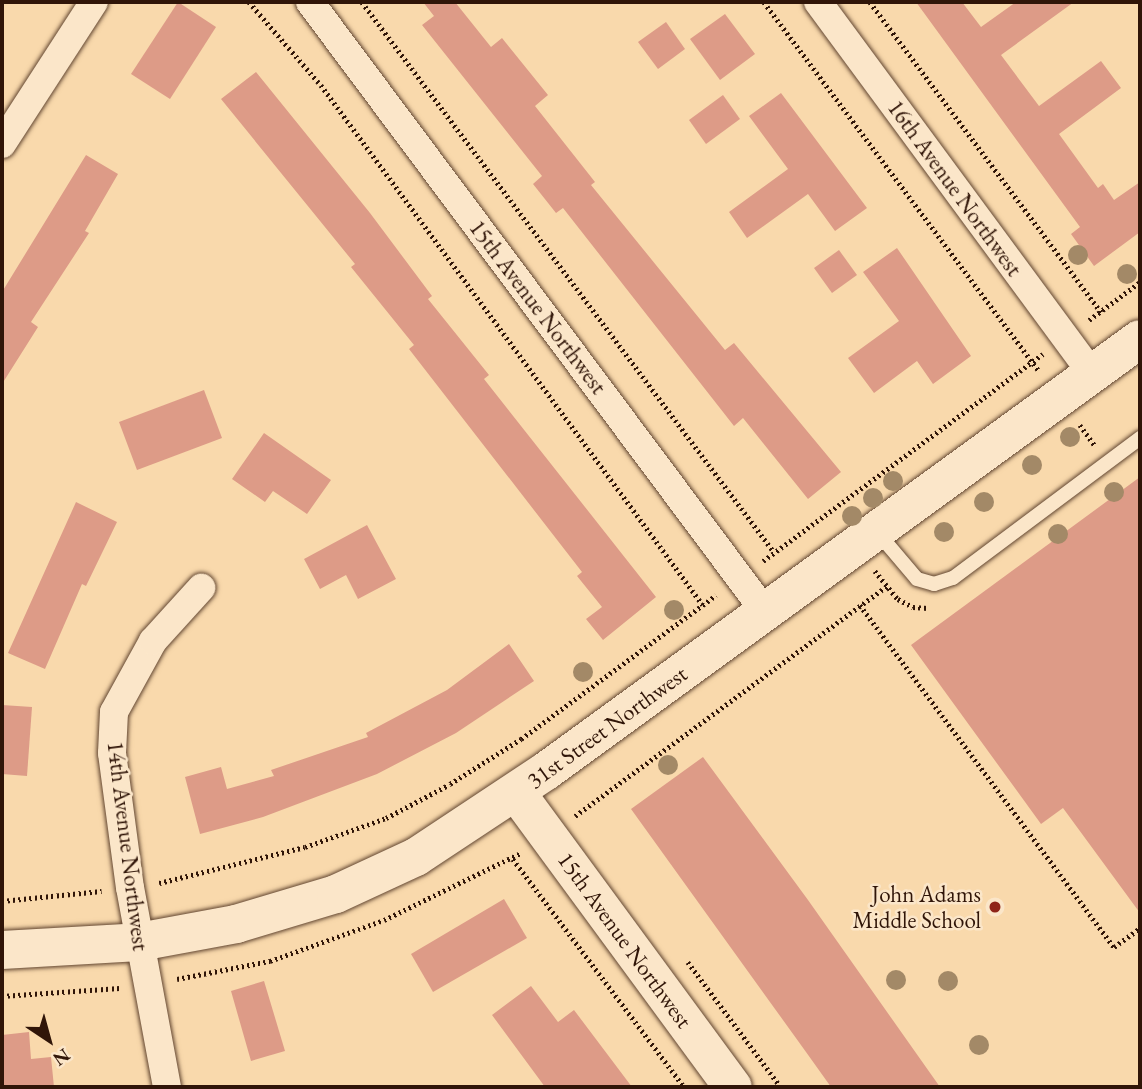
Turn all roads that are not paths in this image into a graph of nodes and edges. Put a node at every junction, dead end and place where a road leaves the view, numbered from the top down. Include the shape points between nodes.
1 (94, 2) edge
2 (310, 2) edge
3 (818, 2) edge
4 (2, 144) edge
5 (1140, 339) edge
6 (1092, 374) junction
7 (1140, 438) edge
8 (877, 532) junction
9 (201, 588) dead end
10 (766, 612) junction
11 (516, 792) junction
12 (139, 942) junction
13 (2, 950) edge
14 (167, 1087) edge
15 (733, 1087) edge

1 - 4 street
2 - 10 street, 15th Avenue Northwest
3 - 6 street, 16th Avenue Northwest
5 - 6 street, 31st Street Northwest
6 - 8 street, 31st Street Northwest
7 - 8 lane via 953,578 934,584 917,579
8 - 10 street, 31st Street Northwest
9 - 12 street, 14th Avenue Northwest via 153,641 114,712 112,753
10 - 11 street, 31st Street Northwest
11 - 12 street, 31st Street Northwest via 416,857 336,894 236,924
11 - 15 street, 15th Avenue Northwest
12 - 13 street, 31st Street Northwest
12 - 14 street, 14th Avenue Northwest

